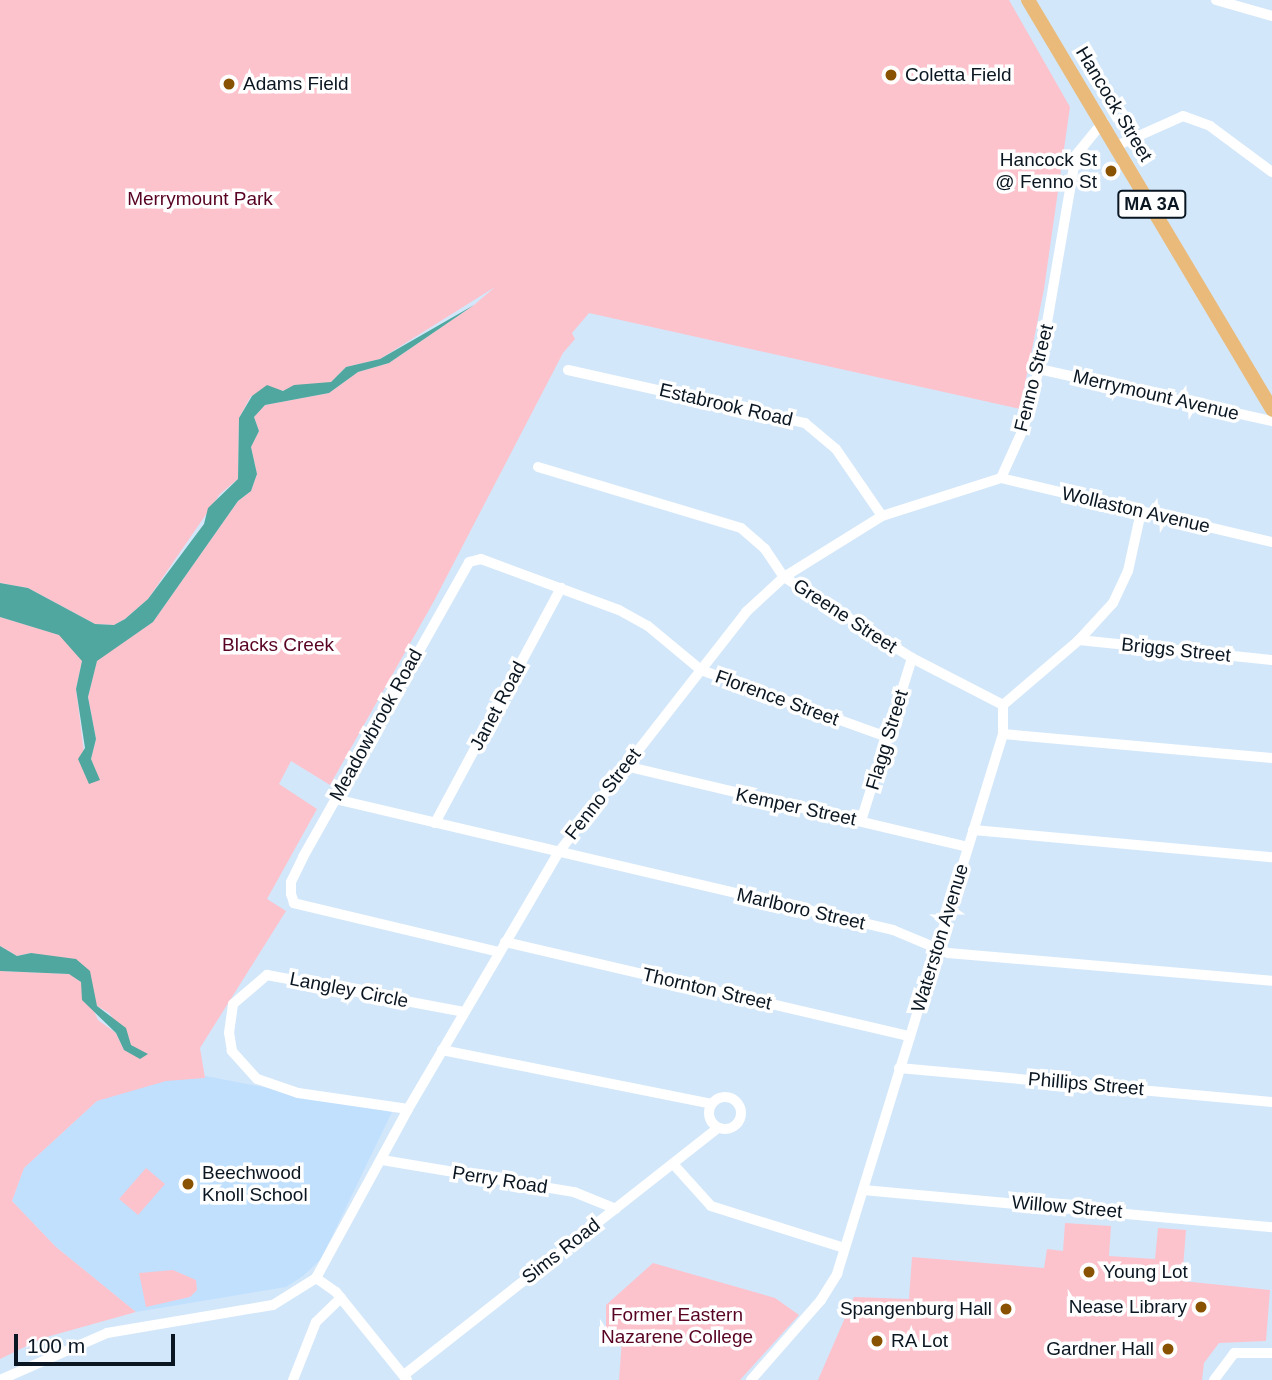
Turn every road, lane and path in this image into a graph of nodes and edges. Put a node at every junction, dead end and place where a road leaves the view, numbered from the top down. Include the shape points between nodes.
1 (1028, 0) edge
2 (1216, 0) edge
3 (1272, 16) edge
4 (1103, 122) junction
5 (1116, 146) junction
6 (1272, 172) edge
7 (1039, 369) junction
8 (568, 370) dead end
9 (1272, 410) edge
10 (1272, 421) edge
11 (538, 467) dead end
12 (1001, 478) junction
13 (1141, 512) junction
14 (882, 516) junction
15 (1272, 542) edge
16 (481, 559) joint
17 (784, 577) junction
18 (561, 588) junction
19 (1079, 640) junction
20 (912, 658) junction
21 (1272, 660) edge
22 (701, 670) junction
23 (1003, 705) junction
24 (1003, 733) junction
25 (890, 738) junction
26 (1272, 758) edge
27 (625, 766) junction
28 (335, 799) junction
29 (861, 821) junction
30 (435, 823) junction
31 (973, 830) junction
32 (968, 846) junction
33 (558, 853) junction
34 (1272, 857) edge
35 (294, 903) joint
36 (502, 947) junction
37 (937, 948) junction
38 (1272, 982) edge
39 (464, 1012) junction
40 (910, 1036) junction
41 (442, 1051) junction
42 (900, 1068) junction
43 (1272, 1102) edge
44 (712, 1104) junction
45 (408, 1109) junction
46 (718, 1128) junction
47 (382, 1160) junction
48 (675, 1166) junction
49 (863, 1190) junction
50 (616, 1209) junction
51 (1272, 1227) edge
52 (844, 1248) junction
53 (316, 1278) junction
54 (341, 1298) junction
55 (1272, 1353) edge
56 (406, 1378) edge
57 (0, 1380) edge
58 (293, 1380) edge
59 (751, 1380) edge
60 (1214, 1380) edge

1 - 4 main road, Hancock Street / MA 3A
2 - 3 street
4 - 5 main road, Hancock Street / MA 3A
4 - 7 street, Fenno Street via 1076,155
5 - 6 street via 1183,116 1210,126
5 - 9 main road, Hancock Street / MA 3A
7 - 10 street, Merrymount Avenue
7 - 12 street, Fenno Street via 1024,427
8 - 14 street, Estabrook Road via 805,423 836,449
11 - 17 street, Greene Street via 741,528 765,549
12 - 13 street, Wollaston Avenue
12 - 14 street, Fenno Street
13 - 15 street, Wollaston Avenue
13 - 19 street via 1128,571 1113,603
14 - 17 street, Fenno Street
16 - 18 street, Florence Street
16 - 28 street, Meadowbrook Road via 461,569
17 - 20 street, Greene Street
17 - 22 street, Fenno Street via 746,612
18 - 22 street, Florence Street via 648,626
18 - 30 street, Janet Road
19 - 21 street, Briggs Street
19 - 23 street
20 - 23 street, Greene Street
20 - 25 street, Flagg Street
22 - 25 street, Florence Street
22 - 27 street, Fenno Street
23 - 24 street, Waterston Avenue
24 - 26 street
24 - 31 street, Waterston Avenue
25 - 29 street, Flagg Street
27 - 29 street, Kemper Street
27 - 33 street, Fenno Street
28 - 30 street, Marlboro Street
28 - 35 street, Meadowbrook Road via 291,882
29 - 32 street, Kemper Street
30 - 33 street, Marlboro Street
31 - 32 street, Waterston Avenue
31 - 34 street
32 - 37 street, Waterston Avenue
33 - 36 street, Fenno Street
33 - 37 street, Marlboro Street via 893,930
35 - 36 street, Thornton Street
36 - 39 street, Fenno Street
36 - 40 street, Thornton Street
37 - 38 street, Marlboro Street
37 - 40 street, Waterston Avenue
39 - 41 street, Fenno Street
39 - 45 street, Langley Circle via 267,975 233,1004 232,1051 257,1079 298,1093
40 - 42 street, Waterston Avenue
41 - 44 street, Sims Road
41 - 45 street, Fenno Street
42 - 43 street, Phillips Street
42 - 49 street, Waterston Avenue
44 - 46 street via 709,1115
44 - 46 street, Sims Road via 731,1097 741,1107 735,1127
45 - 47 street, Fenno Street
46 - 48 street, Sims Road
47 - 50 street, Perry Road via 574,1192
47 - 53 street, Fenno Street
48 - 50 street, Sims Road
48 - 52 street via 711,1206
49 - 51 street, Willow Street
49 - 52 street, Waterston Avenue
50 - 56 street, Sims Road
52 - 59 street, Waterston Avenue via 821,1300
53 - 54 street
53 - 57 street, Fenno Street via 273,1305 107,1333
54 - 56 street
54 - 58 street via 316,1322
55 - 60 street via 1234,1353

